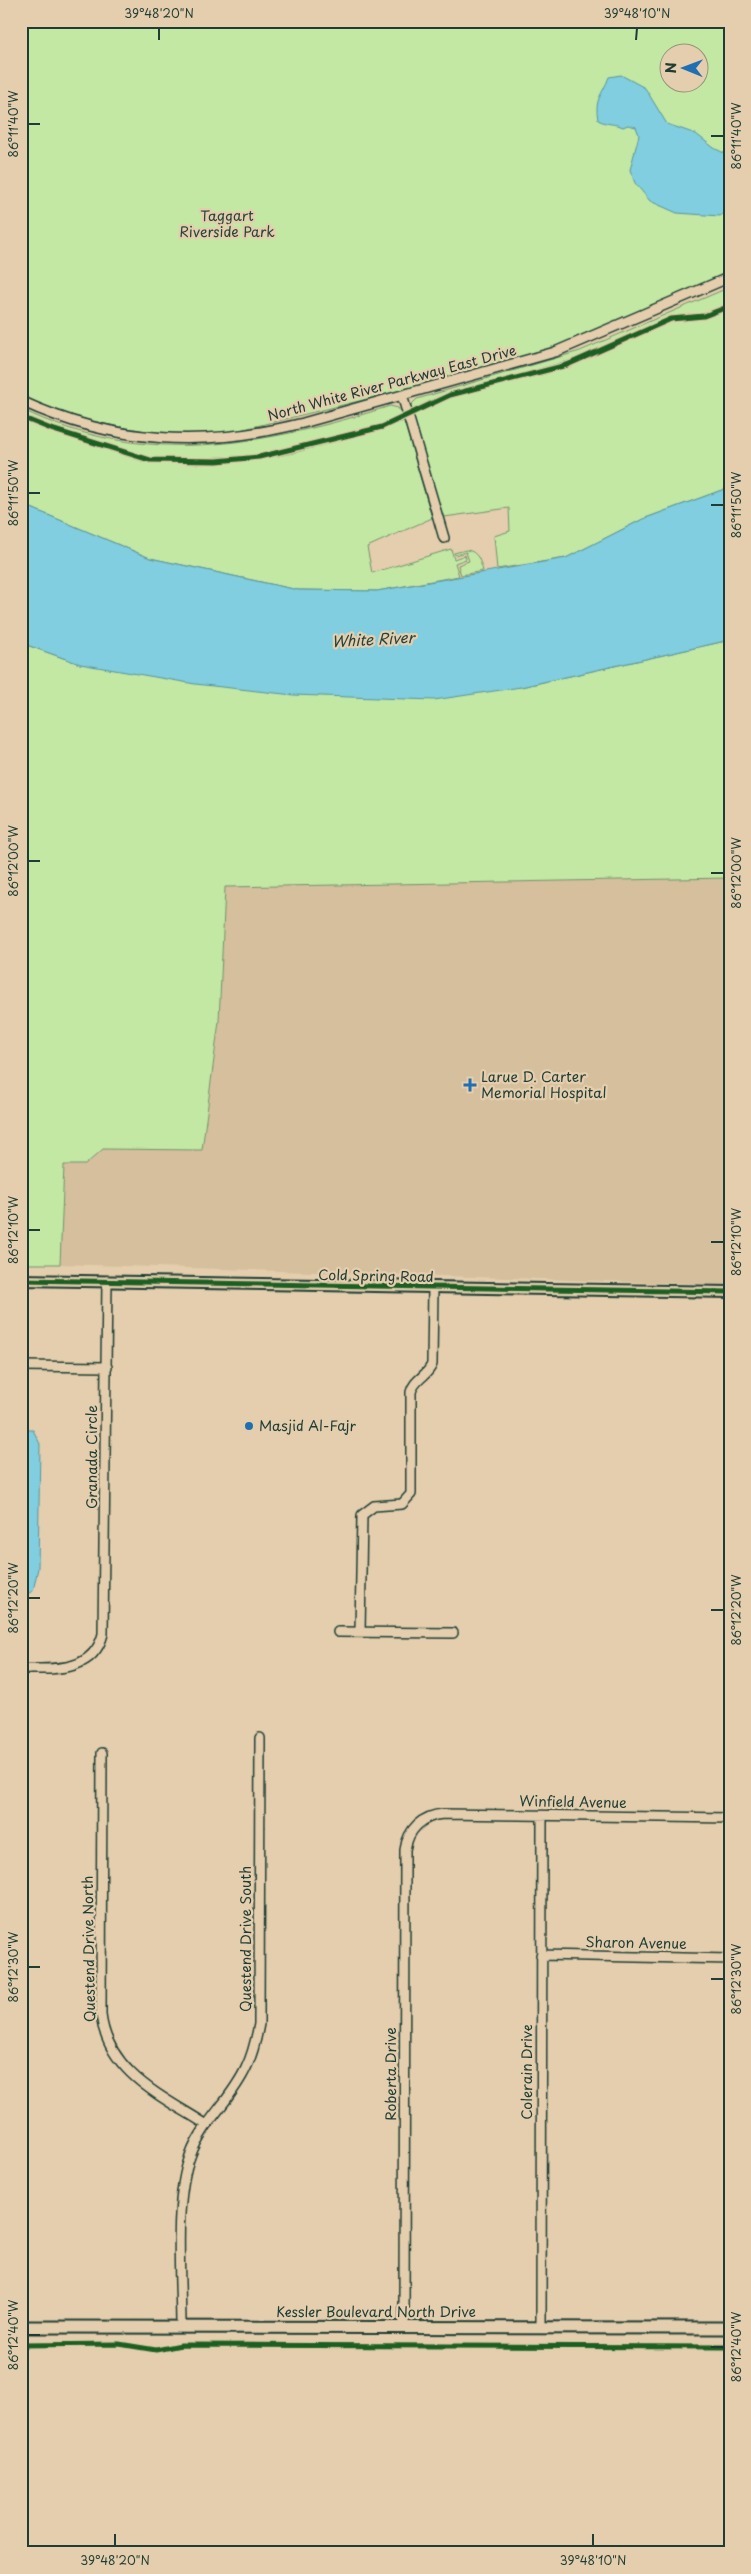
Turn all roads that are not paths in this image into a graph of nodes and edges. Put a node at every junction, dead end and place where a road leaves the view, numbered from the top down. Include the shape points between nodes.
1 (730, 277) edge
2 (402, 395) junction
3 (21, 401) edge
4 (444, 538) dead end
5 (21, 1280) edge
6 (107, 1281) junction
7 (432, 1288) junction
8 (730, 1292) edge
9 (21, 1366) edge
10 (107, 1367) junction
11 (338, 1632) dead end
12 (360, 1632) junction
13 (453, 1633) dead end
14 (21, 1669) edge
15 (260, 1738) dead end
16 (102, 1753) dead end
17 (542, 1816) junction
18 (730, 1818) edge
19 (418, 1824) joint
20 (541, 1955) junction
21 (730, 1959) edge
22 (207, 2126) junction
23 (21, 2327) edge
24 (181, 2327) junction
25 (404, 2327) junction
26 (541, 2328) junction
27 (730, 2328) edge

1 - 2 street, North White River Parkway East Drive via 564,348
2 - 3 street, North White River Parkway East Drive via 275,430 184,440 136,436 89,426
2 - 4 street
5 - 6 street, Cold Spring Road
6 - 7 street, Cold Spring Road
6 - 10 street, Granada Circle
7 - 8 street, Cold Spring Road
7 - 12 street via 432,1364 426,1374 414,1383 411,1392 411,1494 402,1504 374,1506 362,1515
9 - 10 street
10 - 14 street, Granada Circle via 103,1634 93,1654 77,1665 62,1669
11 - 12 street
12 - 13 street
15 - 22 street, Questend Drive South via 259,2024 246,2068
16 - 22 street, Questend Drive North via 101,2015 104,2034 115,2056 130,2074
17 - 18 street, Winfield Avenue
17 - 19 street, Winfield Avenue via 438,1815
17 - 20 street, Colerain Drive
19 - 25 street, Roberta Drive via 408,1837 405,1850
20 - 21 street, Sharon Avenue
20 - 26 street, Colerain Drive
22 - 24 street, Questend Drive South via 191,2152 182,2185
23 - 24 main road, Kessler Boulevard North Drive
24 - 25 main road, Kessler Boulevard North Drive
25 - 26 main road, Kessler Boulevard North Drive
26 - 27 main road, Kessler Boulevard North Drive

